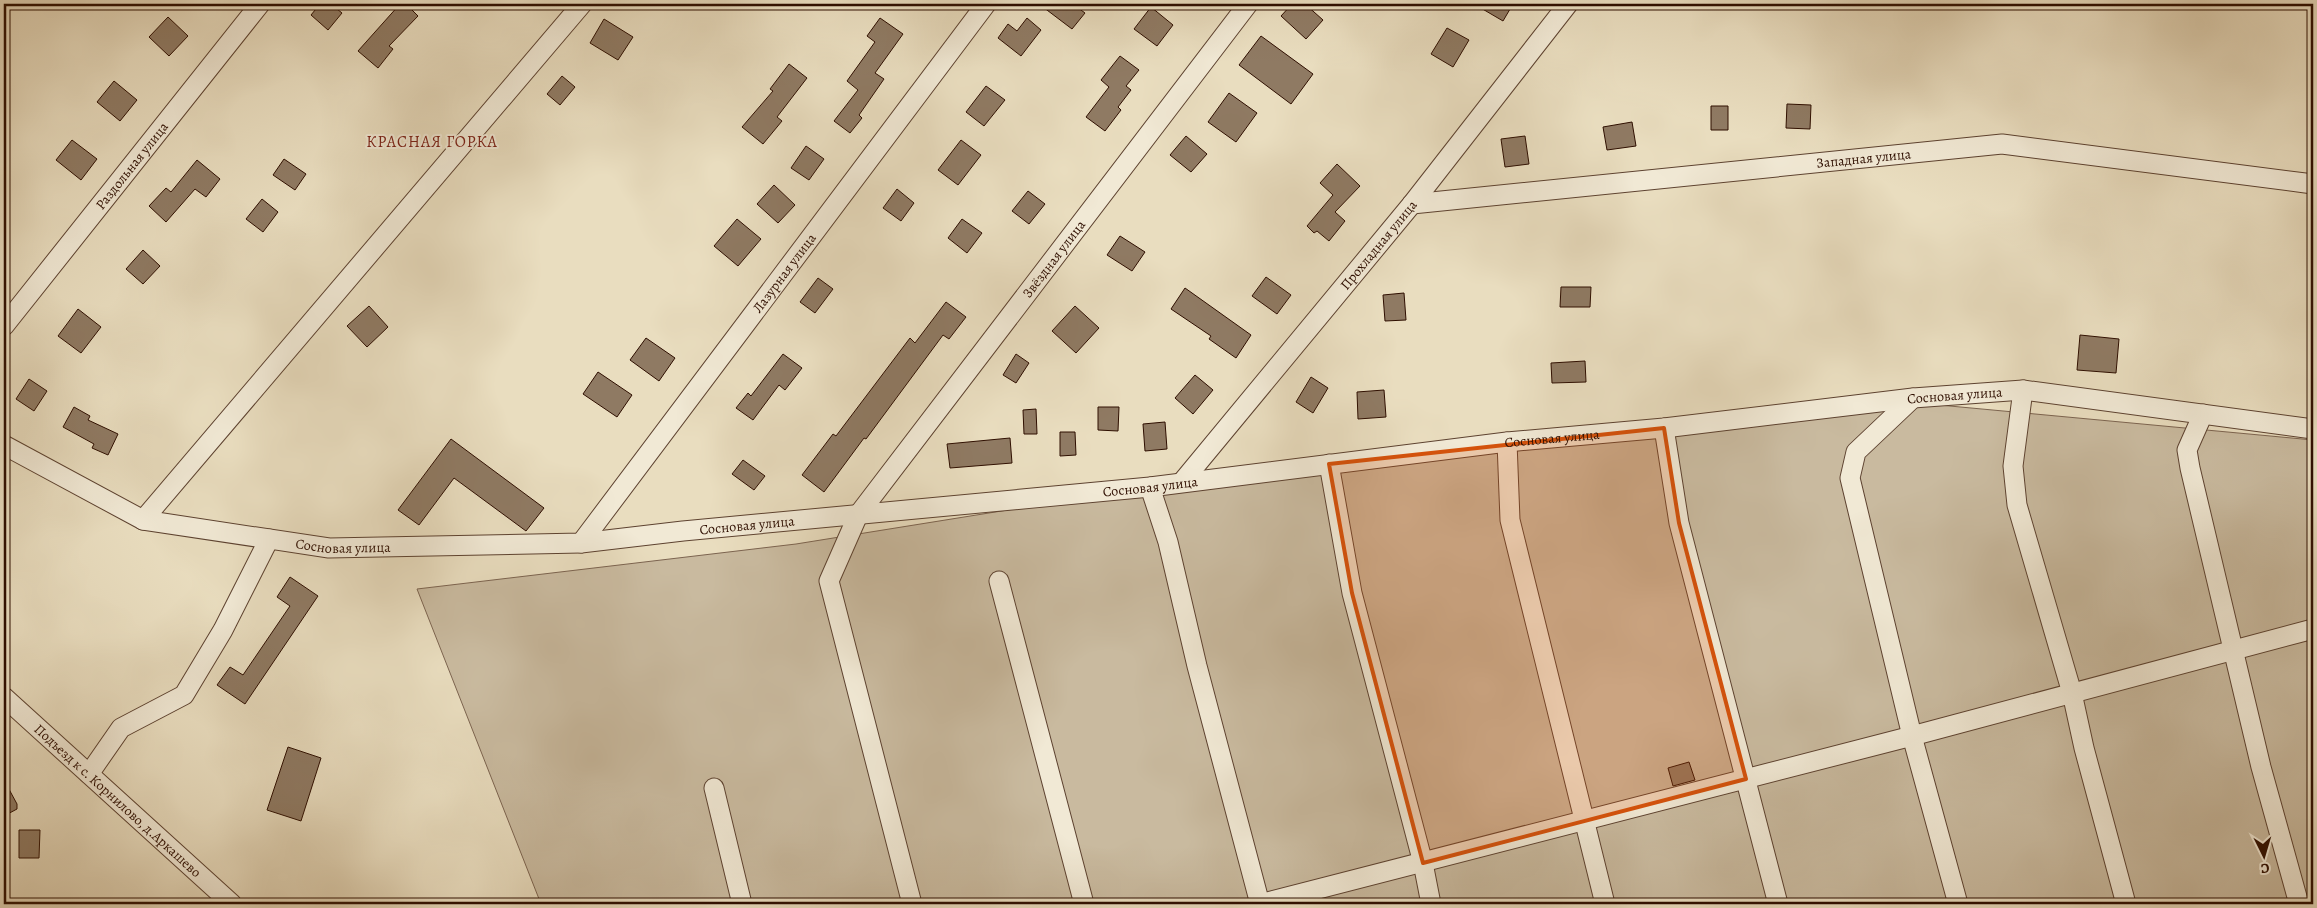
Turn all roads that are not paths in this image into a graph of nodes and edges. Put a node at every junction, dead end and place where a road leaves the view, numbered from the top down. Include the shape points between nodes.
1 (260, 4) edge
2 (582, 4) edge
3 (986, 4) edge
4 (1248, 4) edge
5 (1568, 4) edge
6 (2313, 184) edge
7 (1412, 204) junction
8 (4, 326) edge
9 (2023, 390) junction
10 (1913, 398) junction
11 (2203, 414) junction
12 (1664, 428) junction
13 (2313, 429) edge
14 (1507, 442) junction
15 (4, 445) edge
16 (1329, 464) junction
17 (1182, 482) junction
18 (1150, 487) junction
19 (858, 515) junction
20 (143, 520) junction
21 (268, 539) junction
22 (580, 543) junction
23 (999, 581) dead end
24 (2313, 629) edge
25 (2232, 649) junction
26 (2072, 693) junction
27 (4, 697) edge
28 (1912, 736) junction
29 (89, 774) junction
30 (1746, 779) junction
31 (714, 788) dead end
32 (1586, 821) junction
33 (1423, 863) junction
34 (232, 904) edge
35 (742, 904) edge
36 (912, 904) edge
37 (1084, 904) edge
38 (1260, 904) edge
39 (1431, 904) edge
40 (1605, 904) edge
41 (1778, 904) edge
42 (1958, 904) edge
43 (2126, 904) edge
44 (2299, 904) edge

1 - 8 street, Раздольная улица
2 - 20 street
3 - 22 street, Лазурная улица
4 - 19 street, Звёздная улица
5 - 7 street, Прохладная улица
6 - 7 street, Западная улица via 2002,144
7 - 17 street, Прохладная улица
9 - 10 street, Сосновая улица
9 - 11 street, Сосновая улица
9 - 26 street via 2013,466 2017,505
10 - 12 street, Сосновая улица
10 - 28 street via 1856,452 1850,478
11 - 13 street, Сосновая улица
11 - 25 street via 2187,450
12 - 14 street, Сосновая улица
12 - 30 street via 1679,523
14 - 16 street, Сосновая улица
14 - 32 street via 1510,520
15 - 20 street, Сосновая улица
16 - 17 street, Сосновая улица
16 - 33 street via 1352,593
17 - 18 street, Сосновая улица
18 - 19 street, Сосновая улица
18 - 38 street via 1168,542
19 - 22 street, Сосновая улица
19 - 36 street, Звёздная улица via 829,581
20 - 21 street, Сосновая улица
21 - 22 street, Сосновая улица via 329,548
21 - 29 street via 223,630 184,695 121,728
23 - 37 street
24 - 25 street
25 - 26 street
25 - 44 street
26 - 28 street
26 - 43 street
27 - 29 street, Подъезд к с. Корнилово, д.Аркашево
28 - 30 street
28 - 42 street
29 - 34 street, Подъезд к с. Корнилово, д.Аркашево
30 - 32 street
30 - 41 street
31 - 35 street
32 - 33 street
32 - 40 street
33 - 38 street
33 - 39 street

